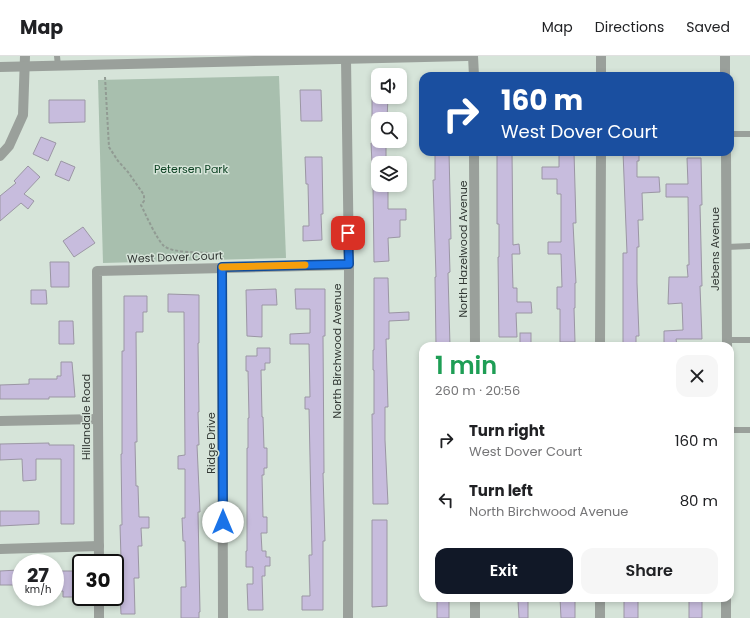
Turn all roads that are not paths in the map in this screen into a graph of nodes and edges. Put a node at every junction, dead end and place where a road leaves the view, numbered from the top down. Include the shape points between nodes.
1 (467, 56) edge
2 (473, 56) edge
3 (601, 56) edge
4 (725, 56) edge
5 (350, 58) edge
6 (191, 59) edge
7 (219, 59) edge
8 (244, 59) edge
9 (113, 60) edge
10 (25, 61) edge
11 (58, 61) edge
12 (0, 67) edge
13 (474, 72) edge
14 (601, 72) edge
15 (725, 72) edge
16 (734, 134) edge
17 (750, 134) edge
18 (0, 156) edge
19 (474, 156) edge
20 (601, 156) edge
21 (726, 156) edge
22 (750, 246) edge
23 (727, 247) junction
24 (349, 264) junction
25 (222, 267) junction
26 (97, 271) joint
27 (750, 340) edge
28 (475, 342) edge
29 (600, 342) edge
30 (727, 342) edge
31 (734, 342) edge
32 (98, 419) junction
33 (0, 421) edge
34 (734, 430) edge
35 (750, 430) edge
36 (99, 546) junction
37 (0, 549) edge
38 (99, 554) edge
39 (474, 602) edge
40 (600, 602) edge
41 (726, 602) edge
42 (99, 606) edge
43 (99, 618) edge
44 (223, 618) edge
45 (348, 618) edge
46 (474, 618) edge
47 (600, 618) edge
48 (726, 618) edge

1 - 5 street
2 - 13 street
3 - 14 street
4 - 15 street
5 - 8 street
5 - 24 street, North Birchwood Avenue
6 - 7 street
6 - 9 street
7 - 8 street
9 - 11 street
10 - 11 street
10 - 12 street
10 - 18 street via 23,115 9,146
16 - 17 lane
19 - 28 street, North Hazelwood Avenue
20 - 29 street
21 - 23 street, Jebens Avenue
22 - 23 lane
23 - 30 street, Jebens Avenue
24 - 25 street, West Dover Court
24 - 45 street, North Birchwood Avenue
25 - 26 street, West Dover Court
25 - 44 street, Ridge Drive
26 - 32 street, Hillandale Road
27 - 31 lane
32 - 33 street
32 - 36 street, Hillandale Road
34 - 35 lane
36 - 37 street
36 - 38 street, Hillandale Road
39 - 46 street
40 - 47 street
41 - 48 street
42 - 43 street

